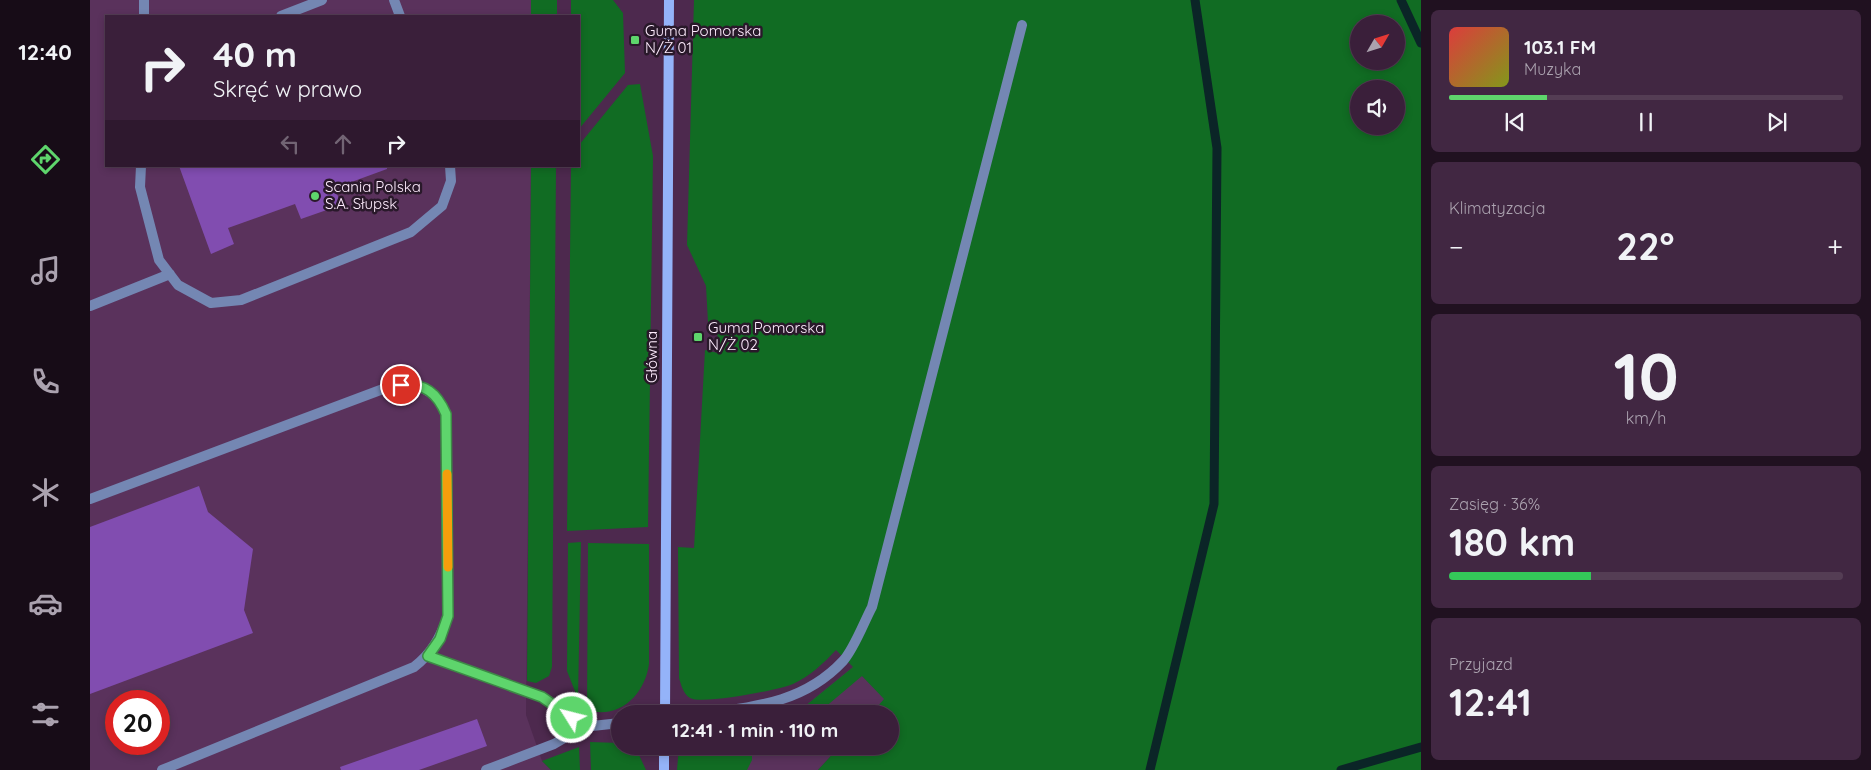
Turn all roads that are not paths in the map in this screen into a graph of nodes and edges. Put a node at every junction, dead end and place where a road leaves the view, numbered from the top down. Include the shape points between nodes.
1 (144, 0) edge
2 (322, 0) edge
3 (394, 0) edge
4 (669, 0) edge
5 (144, 15) edge
6 (284, 15) edge
7 (400, 15) edge
8 (1022, 25) dead end
9 (140, 167) edge
10 (450, 167) edge
11 (170, 274) junction
12 (90, 306) edge
13 (90, 499) edge
14 (428, 656) junction
15 (665, 705) edge
16 (767, 705) edge
17 (611, 724) edge
18 (583, 727) junction
19 (664, 755) edge
20 (491, 769) edge
21 (162, 770) edge
22 (664, 770) edge

1 - 5 lane
2 - 6 lane
3 - 7 lane
4 - 15 main road, Główna
8 - 16 lane via 872,607 844,660 812,687
9 - 11 lane via 140,187 159,260
10 - 11 lane via 451,181 442,206 411,232 241,300 212,303 178,285
11 - 12 lane
13 - 14 lane via 391,386 411,384 426,389 440,399 446,414 448,616 440,639
14 - 18 lane via 542,697
14 - 21 lane via 414,668
17 - 18 lane
18 - 20 lane via 554,744
19 - 22 main road

